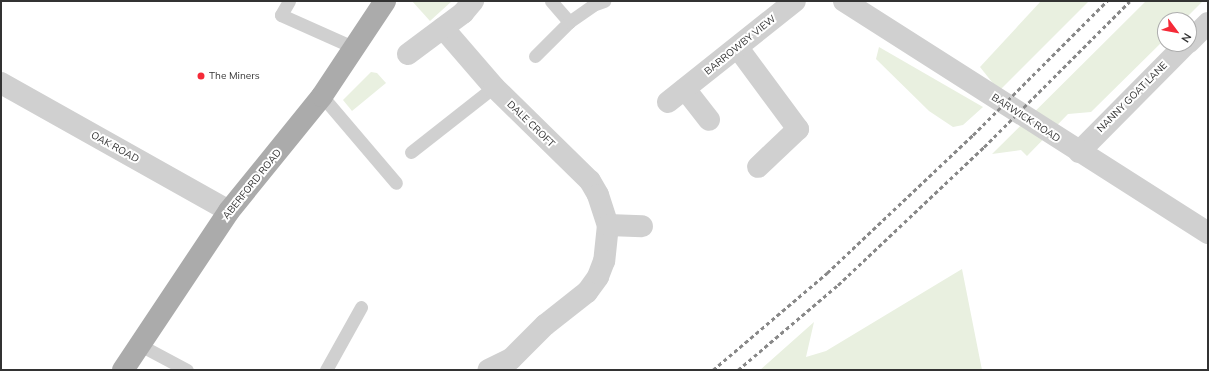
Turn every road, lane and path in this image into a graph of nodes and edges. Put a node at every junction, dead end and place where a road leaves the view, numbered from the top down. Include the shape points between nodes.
1 (289, 1) edge
2 (385, 1) edge
3 (473, 1) edge
4 (551, 1) edge
5 (604, 1) edge
6 (795, 1) edge
7 (844, 1) edge
8 (569, 22) junction
9 (1208, 23) edge
10 (443, 28) junction
11 (1197, 34) edge
12 (355, 48) junction
13 (738, 48) junction
14 (1178, 52) edge
15 (408, 54) dead end
16 (535, 56) dead end
17 (1, 83) edge
18 (494, 87) junction
19 (686, 89) junction
20 (322, 96) junction
21 (668, 102) dead end
22 (709, 120) dead end
23 (411, 152) dead end
24 (1079, 152) junction
25 (758, 167) dead end
26 (396, 183) dead end
27 (229, 211) junction
28 (608, 225) junction
29 (642, 226) dead end
30 (1208, 233) edge
31 (361, 307) dead end
32 (140, 345) junction
33 (123, 370) edge
34 (187, 370) edge
35 (326, 370) edge
36 (488, 370) edge

1 - 12 lane via 281,14
2 - 12 main road, ABERFORD ROAD
3 - 10 street
4 - 8 lane
5 - 8 lane via 593,5
6 - 13 street, BARROWBY VIEW
7 - 24 street, BARWICK ROAD
8 - 16 lane
9 - 11 street
10 - 15 street
10 - 18 street, DALE CROFT
12 - 20 main road, ABERFORD ROAD
13 - 19 street, BARROWBY VIEW
13 - 25 street via 798,129
14 - 24 street, NANNY GOAT LANE
17 - 27 street, OAK ROAD
18 - 23 lane
18 - 28 street, DALE CROFT via 590,181 602,202
19 - 21 street, BARROWBY VIEW
19 - 22 street
20 - 26 lane
20 - 27 main road, ABERFORD ROAD
24 - 30 street, BARWICK ROAD
27 - 32 main road, ABERFORD ROAD
28 - 29 street
28 - 36 street, DALE CROFT via 604,261 598,277 587,292 545,325 511,359
31 - 35 lane
32 - 33 main road, ABERFORD ROAD
32 - 34 lane

